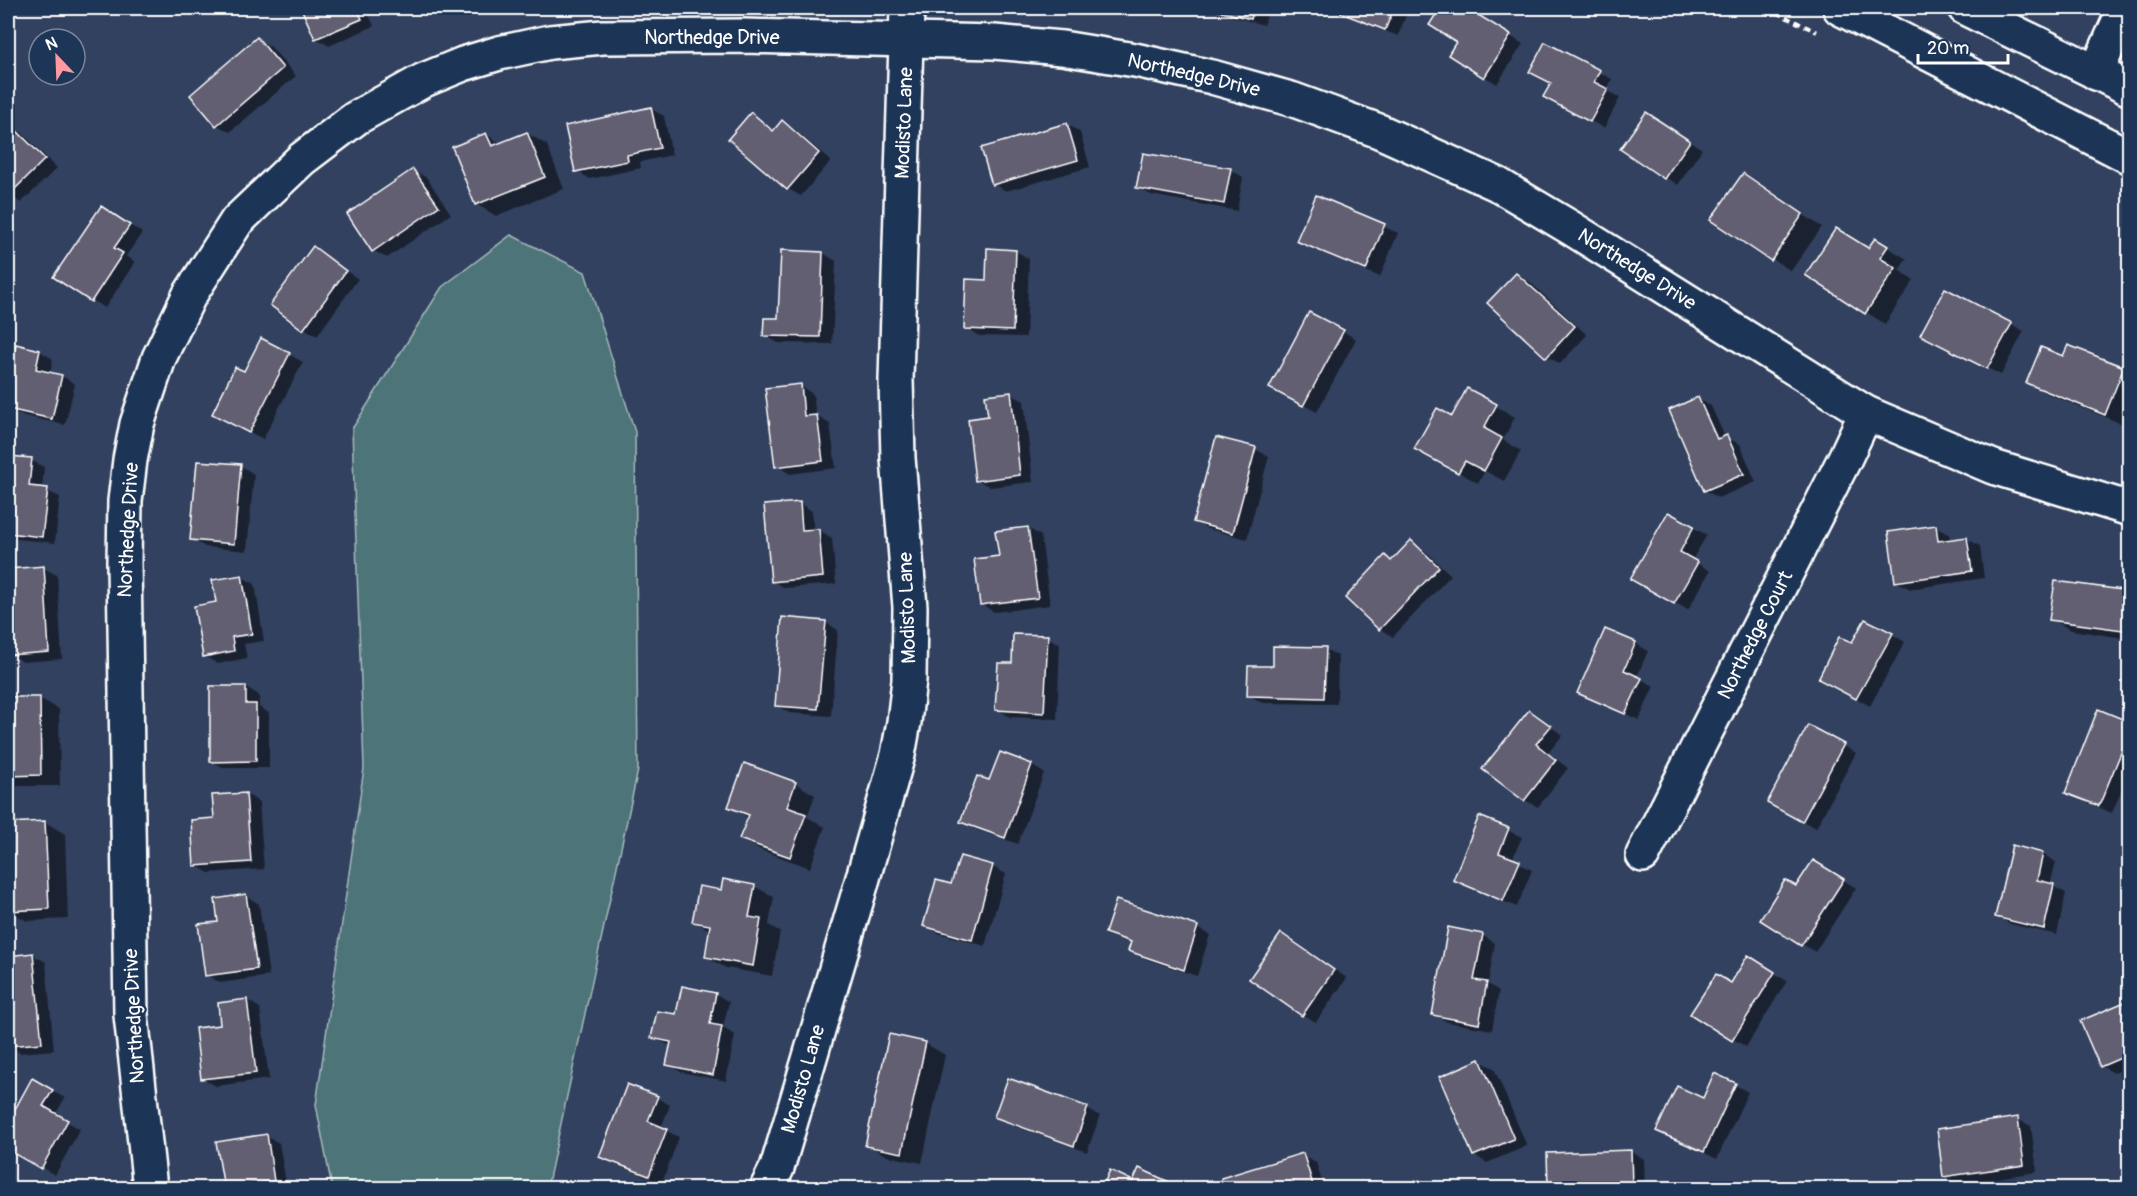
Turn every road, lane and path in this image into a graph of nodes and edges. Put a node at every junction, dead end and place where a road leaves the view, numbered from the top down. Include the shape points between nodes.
1 (1840, 8) edge
2 (1965, 8) edge
3 (2125, 8) edge
4 (907, 23) edge
5 (2096, 73) junction
6 (2130, 89) edge
7 (2130, 157) edge
8 (1866, 413) junction
9 (2130, 509) edge
10 (1643, 855) dead end
11 (150, 1188) edge
12 (767, 1188) edge

1 - 7 main road
2 - 5 main road
3 - 5 main road
4 - 8 main road, Northedge Drive via 994,42 1062,48 1212,77 1294,100 1379,131 1497,184
4 - 11 main road, Northedge Drive via 744,36 603,37 550,42 499,53 424,80 356,118 302,159 237,221 189,296 159,358 137,424 125,501 131,1015
4 - 12 main road, Modisto Lane via 896,380 910,608 904,722 860,892 777,1168
5 - 6 main road
8 - 9 main road, Northedge Drive via 1994,466
8 - 10 main road, Northedge Court

